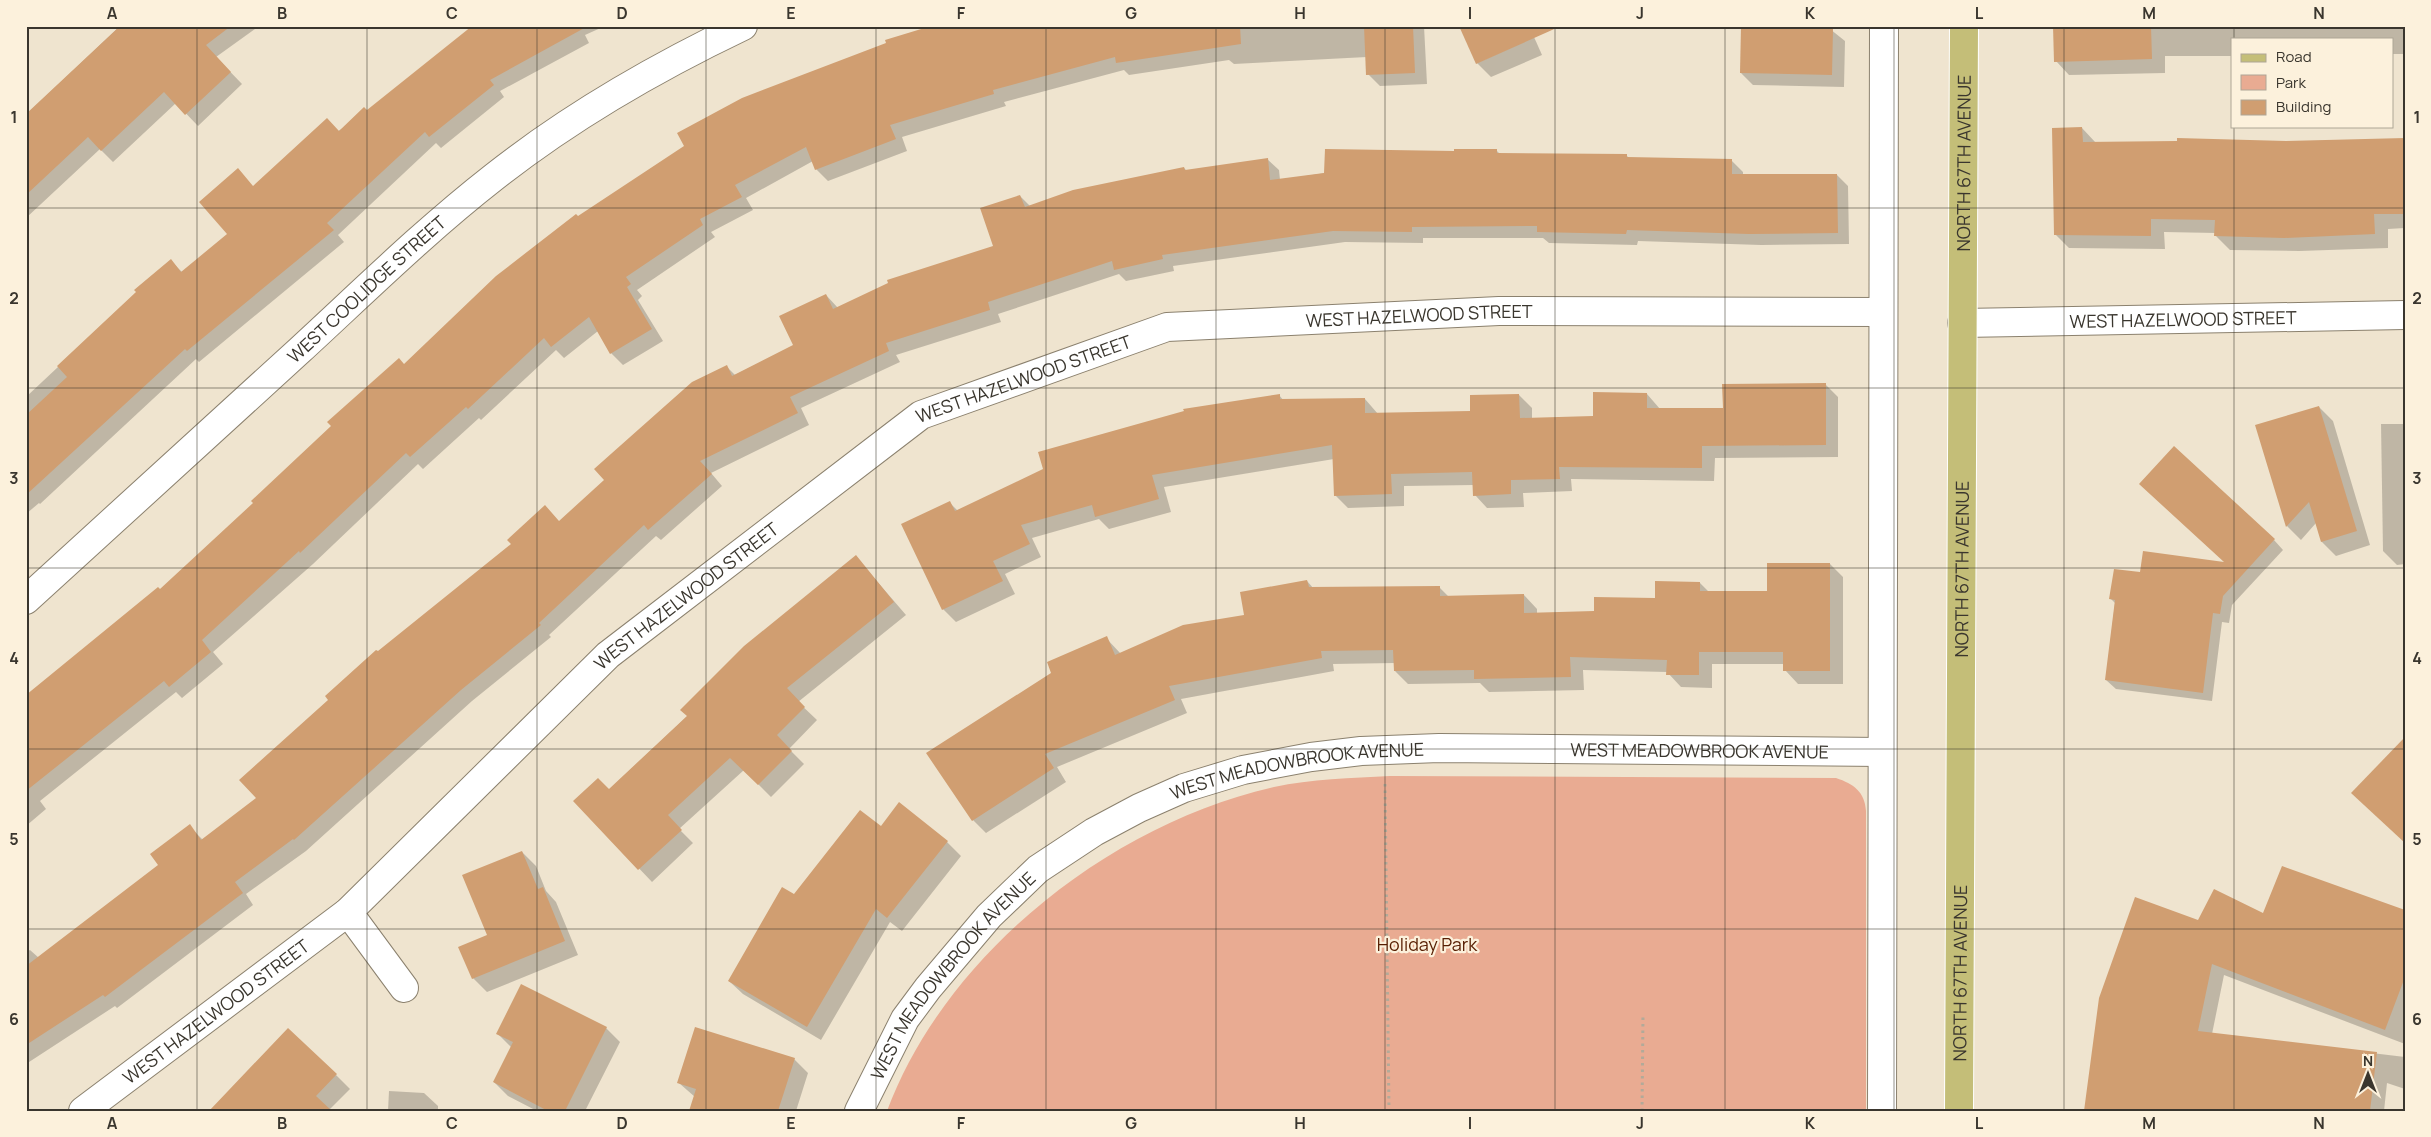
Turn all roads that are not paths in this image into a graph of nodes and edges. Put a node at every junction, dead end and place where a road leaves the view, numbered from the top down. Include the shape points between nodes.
1 (743, 26) edge
2 (1884, 26) edge
3 (1964, 26) edge
4 (1884, 312) junction
5 (2405, 315) edge
6 (1962, 322) junction
7 (26, 600) edge
8 (1882, 752) junction
9 (348, 912) junction
10 (404, 988) dead end
11 (83, 1111) edge
12 (859, 1111) edge
13 (1882, 1111) edge
14 (1959, 1111) edge

1 - 7 street, WEST COOLIDGE STREET via 620,91 494,177 376,280
2 - 4 street
3 - 6 main road, NORTH 67TH AVENUE
4 - 8 street
4 - 9 street, WEST HAZELWOOD STREET via 1499,311 1167,327 921,415 608,655
5 - 6 street, WEST HAZELWOOD STREET
6 - 14 main road, NORTH 67TH AVENUE
8 - 12 street, WEST MEADOWBROOK AVENUE via 1439,748 1362,751 1243,770 1184,788 1109,824 1038,869 989,916 905,1019
8 - 13 street
9 - 10 street
9 - 11 street, WEST HAZELWOOD STREET

